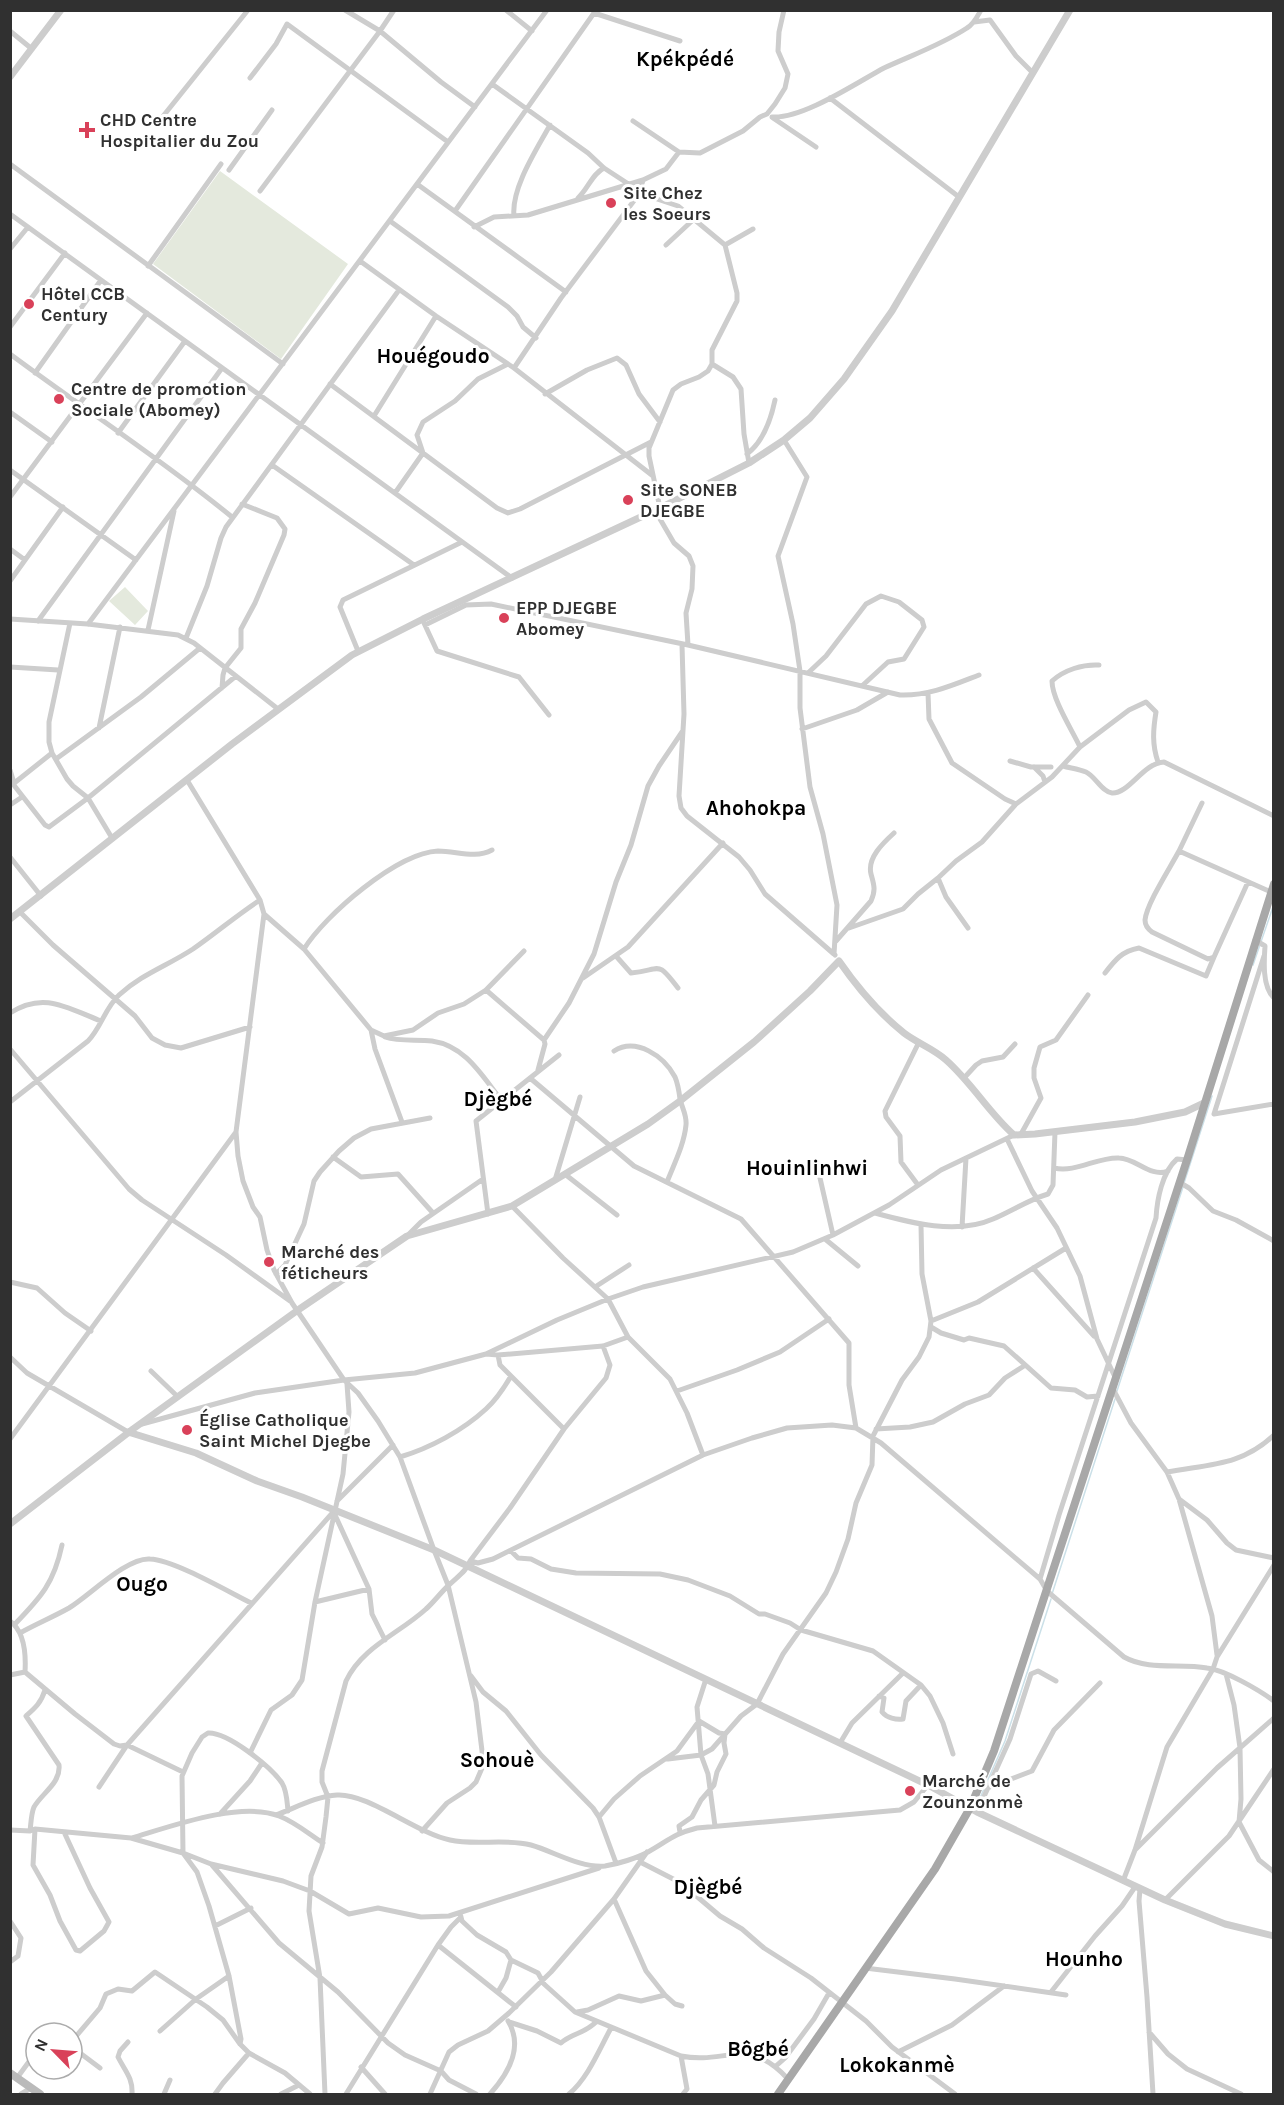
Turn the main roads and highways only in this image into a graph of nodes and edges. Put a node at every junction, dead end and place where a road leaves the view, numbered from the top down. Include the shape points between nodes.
1 (1272, 888) edge
2 (14, 2075) edge
3 (40, 2094) edge
4 (778, 2094) edge

1 - 4 main road via 1182,1184 1047,1591 1005,1737 974,1810
2 - 3 main road

